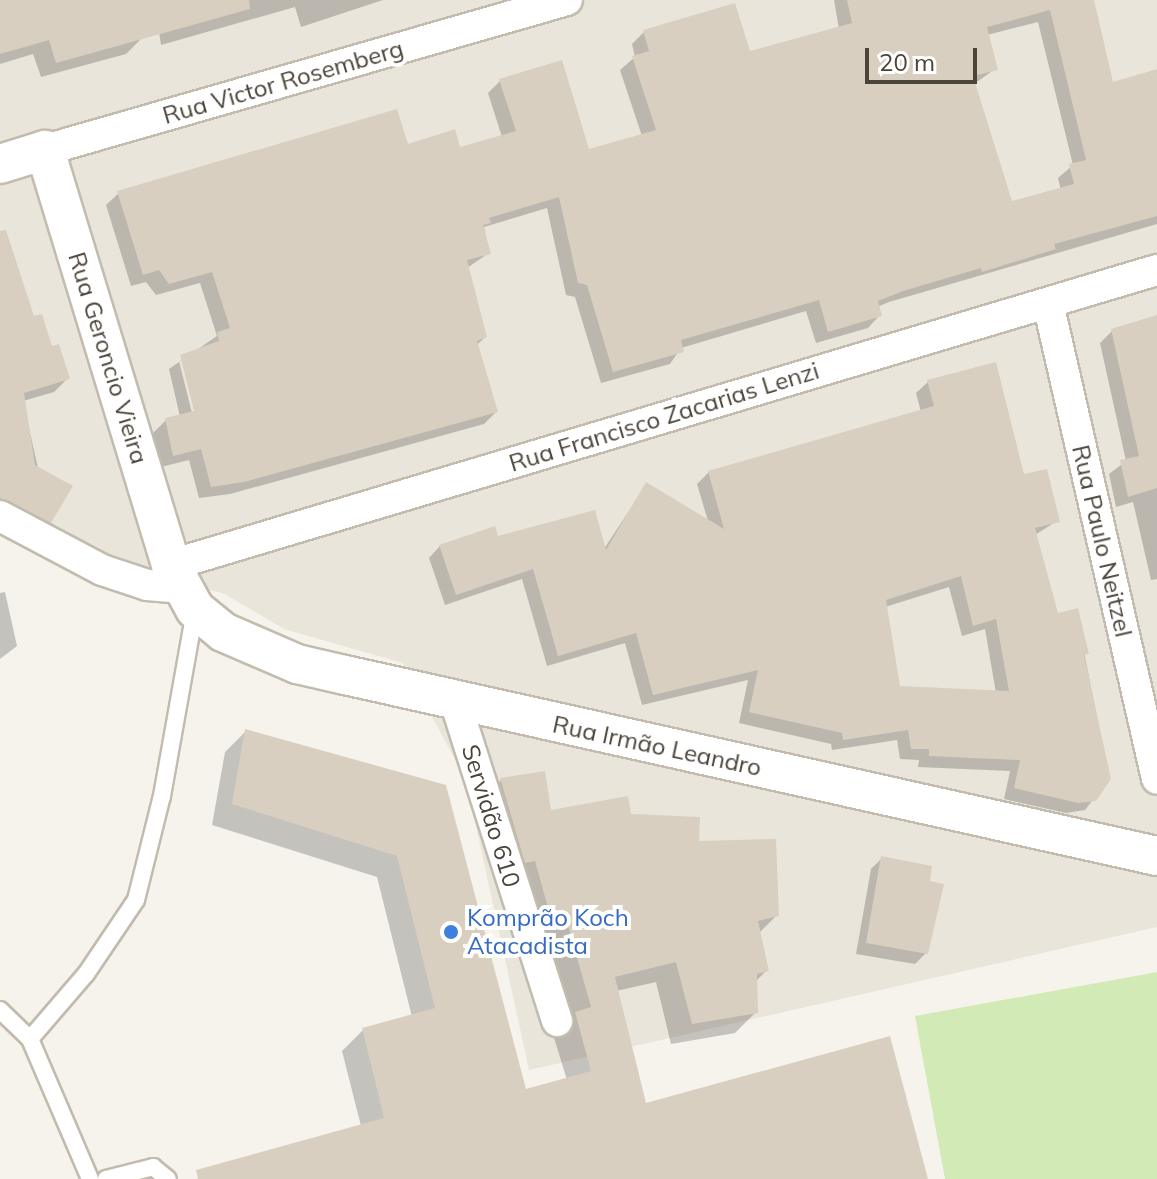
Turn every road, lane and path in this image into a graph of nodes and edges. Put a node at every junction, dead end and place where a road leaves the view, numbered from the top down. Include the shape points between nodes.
1 (567, 0) edge
2 (45, 150) junction
3 (0, 164) edge
4 (1157, 270) edge
5 (1048, 303) junction
6 (0, 516) edge
7 (182, 587) junction
8 (455, 701) junction
9 (1157, 779) edge
10 (1157, 856) edge
11 (0, 1010) edge
12 (557, 1021) dead end
13 (30, 1039) junction
14 (90, 1179) edge
15 (106, 1179) edge
16 (168, 1179) edge

1 - 2 street, Rua Victor Rosemberg
2 - 3 street, Rua Victor Rosemberg
2 - 7 street, Rua Geroncio Vieira
4 - 5 street, Rua Francisco Zacarias Lenzi
5 - 7 street, Rua Francisco Zacarias Lenzi
5 - 9 street, Rua Paulo Neitzel
6 - 7 street via 102,570 147,585
7 - 8 street, Rua Irmão Leandro via 223,632 297,664
7 - 13 lane via 162,796 136,900 86,974
8 - 10 street, Rua Irmão Leandro
8 - 12 street, Servidão 610
11 - 13 lane
13 - 14 lane
15 - 16 lane via 153,1167

